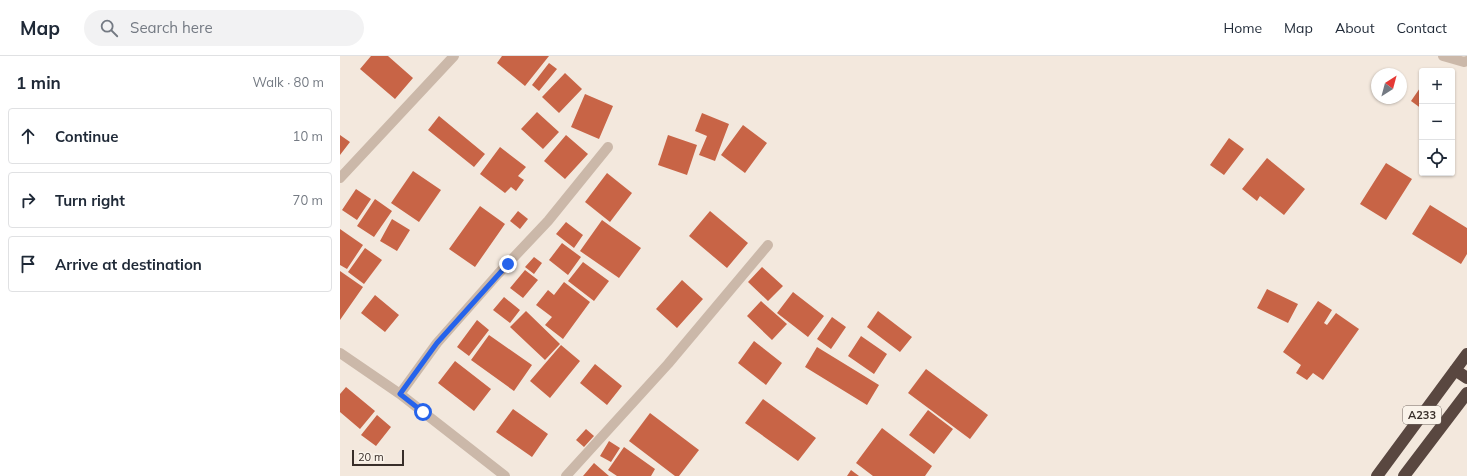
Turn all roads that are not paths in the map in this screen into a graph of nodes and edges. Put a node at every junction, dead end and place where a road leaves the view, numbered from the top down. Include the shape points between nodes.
1 (454, 56) edge
2 (1443, 56) edge
3 (1467, 61) edge
4 (608, 147) dead end
5 (340, 178) edge
6 (768, 245) dead end
7 (340, 353) edge
8 (1467, 354) edge
9 (1455, 370) junction
10 (1467, 378) edge
11 (1467, 393) edge
12 (400, 394) junction
13 (505, 476) edge
14 (566, 476) edge
15 (1377, 476) edge
16 (1404, 476) edge

1 - 5 street
2 - 3 street
4 - 12 street via 548,221 437,343
6 - 14 street via 668,364
7 - 12 street
8 - 9 highway, A233
9 - 10 highway
9 - 15 highway, A233
11 - 16 highway, A233
12 - 13 street

